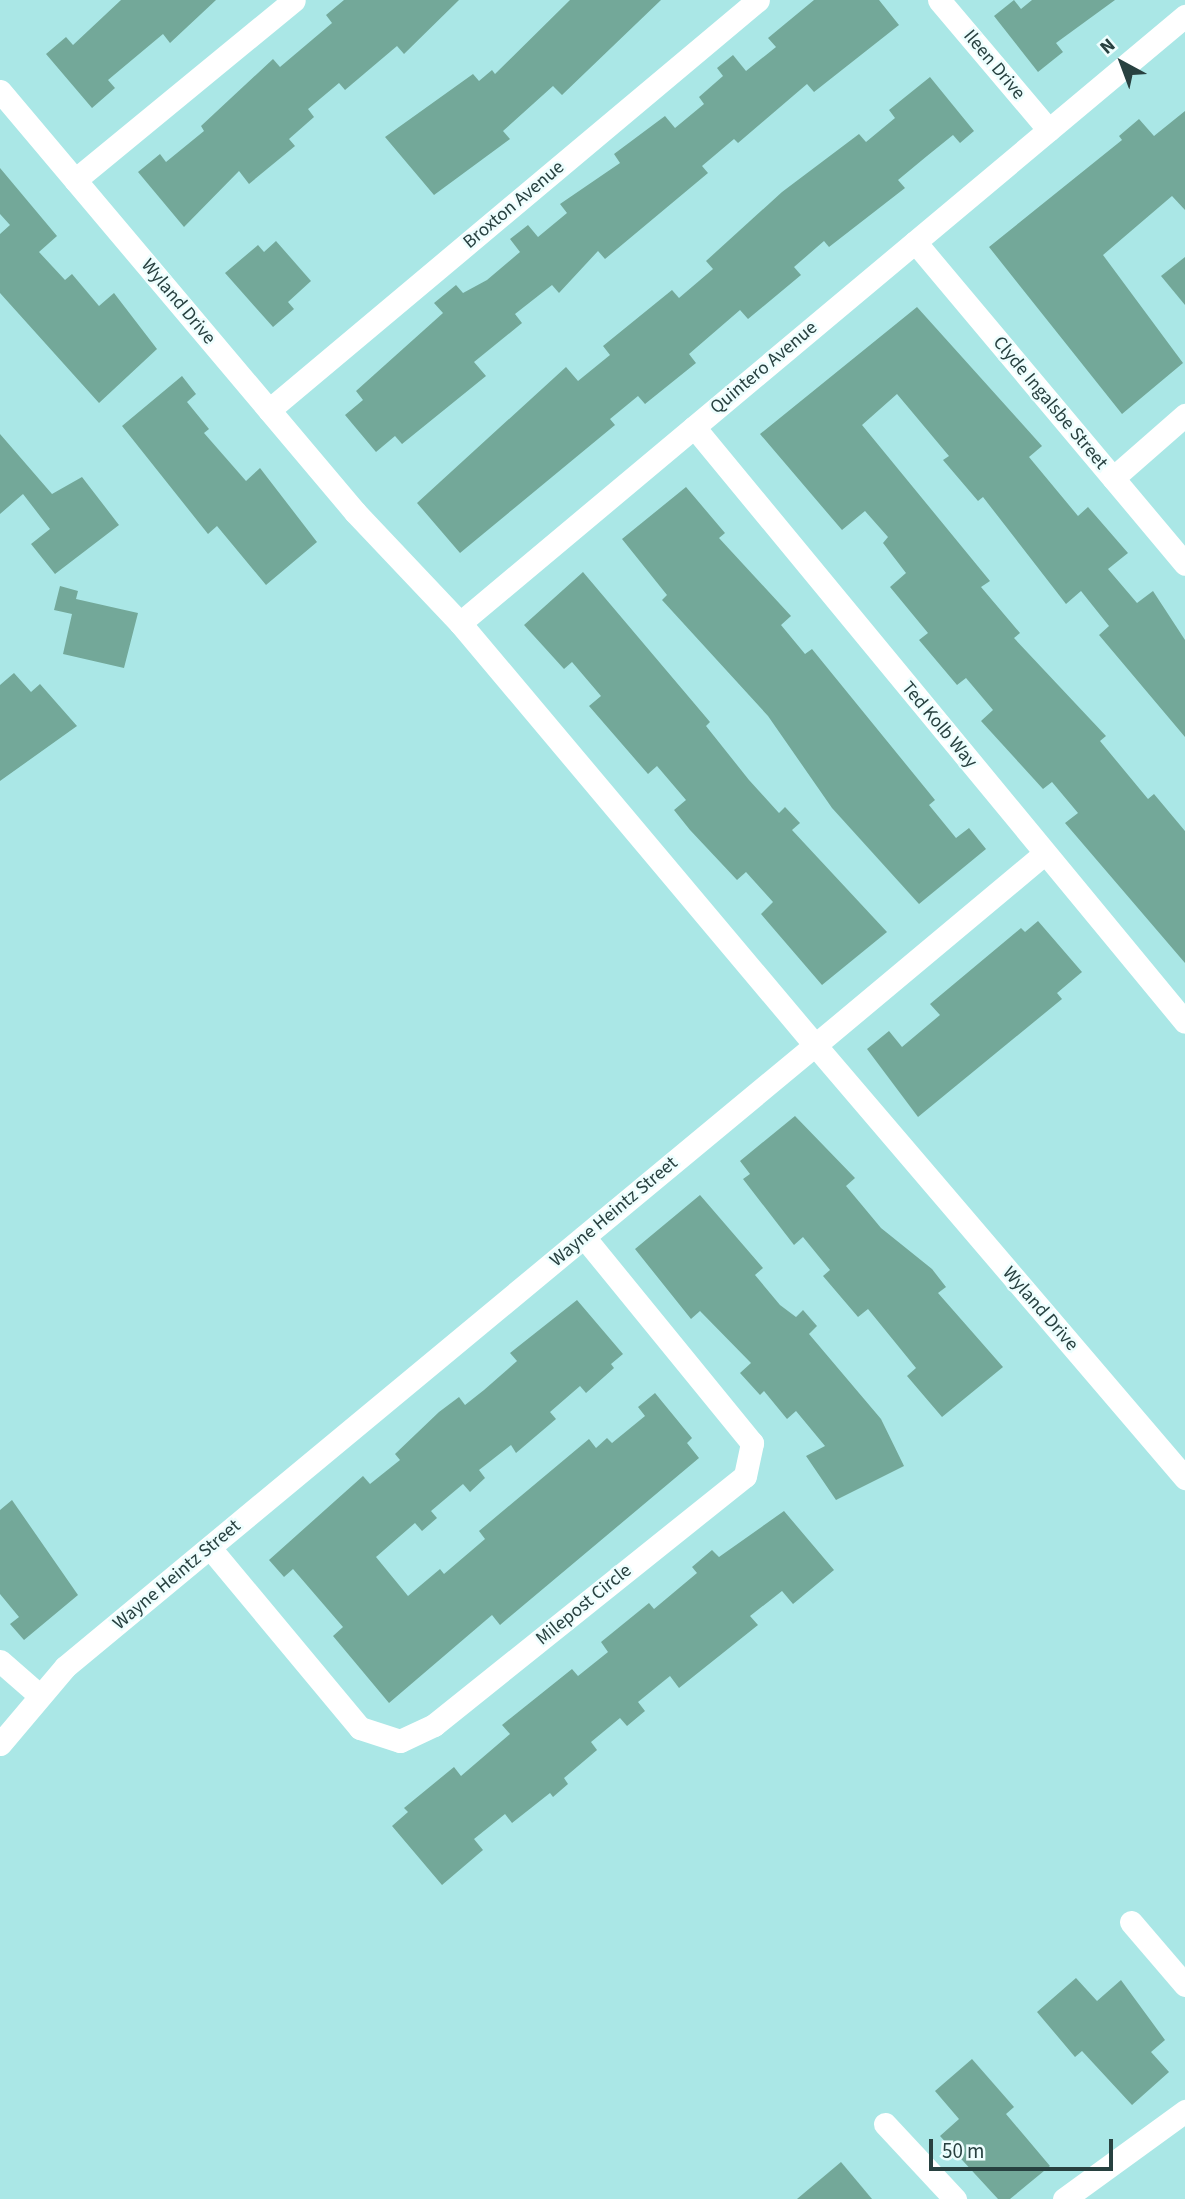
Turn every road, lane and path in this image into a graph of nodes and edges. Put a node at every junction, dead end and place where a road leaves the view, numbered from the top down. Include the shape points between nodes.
1 (294, 0) edge
2 (758, 0) edge
3 (939, 0) edge
4 (1185, 16) edge
5 (0, 91) edge
6 (1049, 130) junction
7 (75, 180) junction
8 (915, 242) junction
9 (269, 410) junction
10 (1185, 415) edge
11 (694, 427) junction
12 (1113, 478) junction
13 (1185, 564) edge
14 (460, 623) junction
15 (1045, 853) junction
16 (1185, 1023) edge
17 (815, 1045) junction
18 (584, 1237) junction
19 (1185, 1478) edge
20 (210, 1548) junction
21 (0, 1661) edge
22 (39, 1695) junction
23 (0, 1744) edge
24 (1131, 1922) dead end
25 (1185, 1985) edge
26 (1185, 2111) edge
27 (885, 2124) dead end
28 (955, 2199) edge
29 (1064, 2199) edge

1 - 7 street
2 - 9 street, Broxton Avenue
3 - 6 street, Ileen Drive
4 - 6 street, Quintero Avenue
5 - 7 street, Wyland Drive
6 - 8 street, Quintero Avenue
7 - 9 street, Wyland Drive
8 - 11 street, Quintero Avenue
8 - 12 street, Clyde Ingalsbe Street
9 - 14 street, Wyland Drive via 355,512
10 - 12 street
11 - 14 street, Quintero Avenue
11 - 15 street, Ted Kolb Way
12 - 13 street, Clyde Ingalsbe Street
14 - 17 street
15 - 16 street, Ted Kolb Way
15 - 17 street, Wayne Heintz Street
17 - 18 street, Wayne Heintz Street
17 - 19 street, Wyland Drive
18 - 20 street, Wayne Heintz Street
18 - 20 street, Milepost Circle via 752,1443 745,1476 433,1725 400,1741 360,1728
20 - 22 street, Wayne Heintz Street
21 - 22 street
22 - 23 street, Wayne Heintz Street
24 - 25 street
26 - 29 street
27 - 28 street

